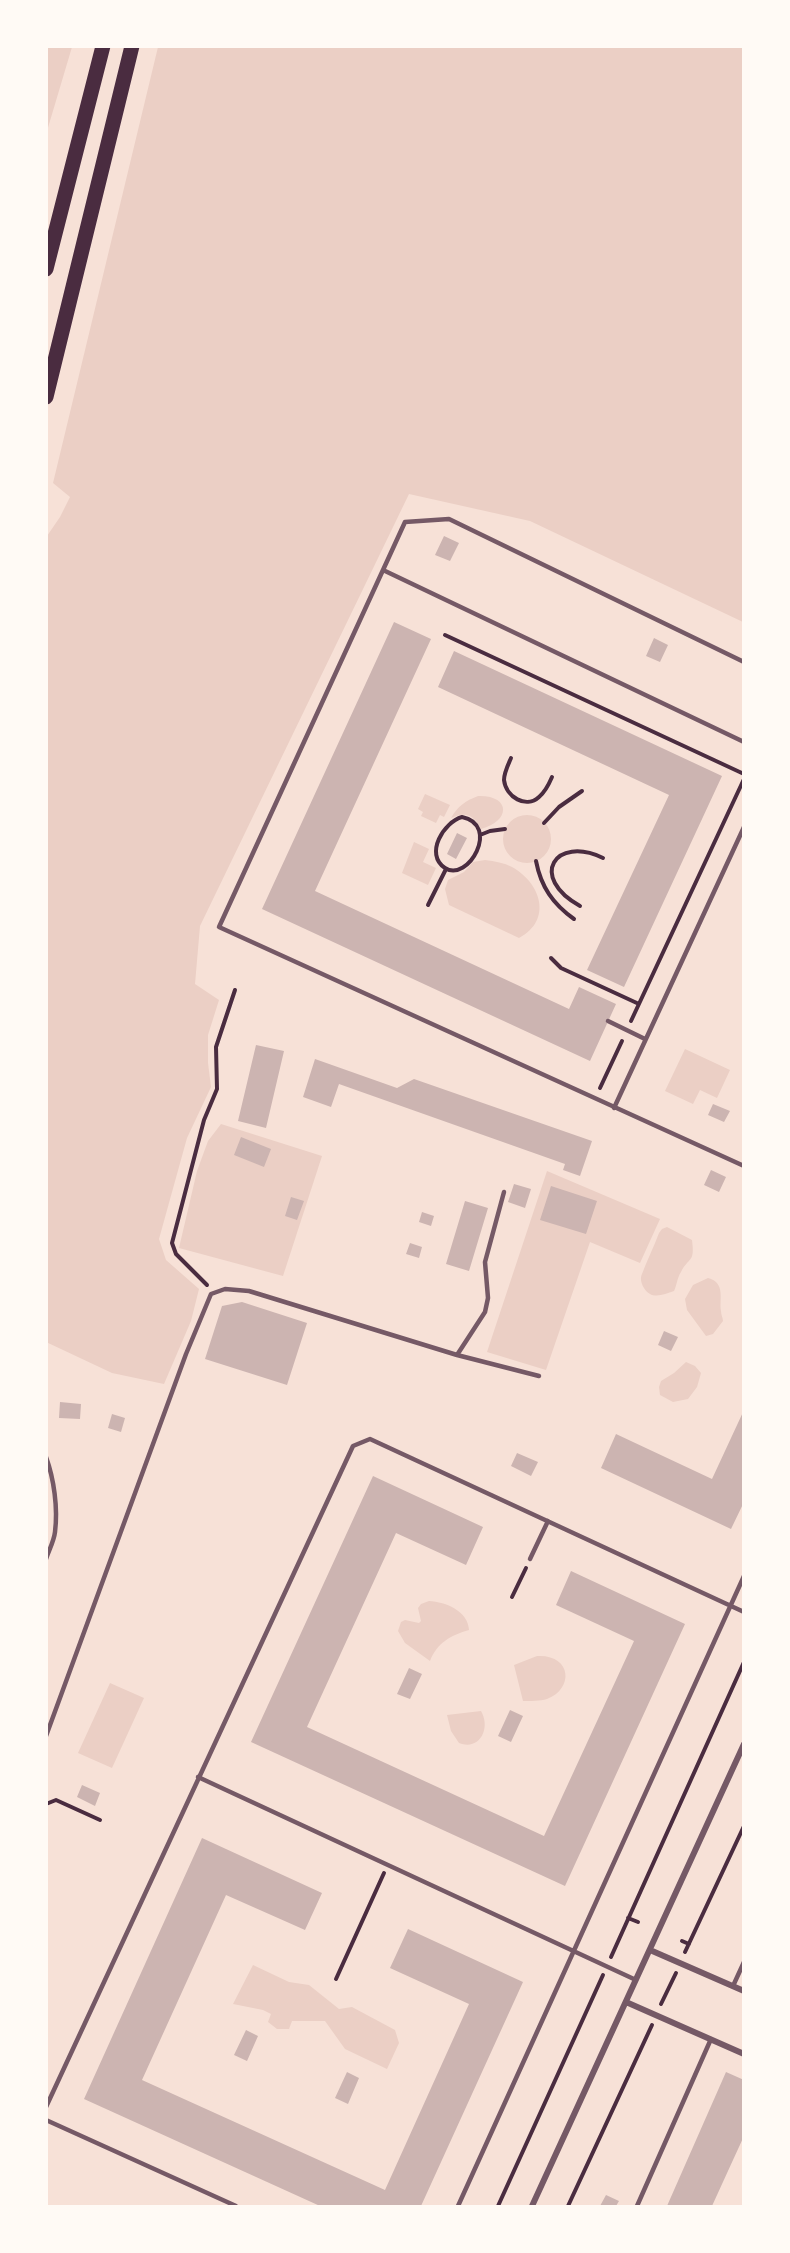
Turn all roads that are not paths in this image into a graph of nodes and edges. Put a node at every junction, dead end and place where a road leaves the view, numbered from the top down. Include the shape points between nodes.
1 (103, 46) edge
2 (132, 46) edge
3 (46, 269) edge
4 (46, 397) edge
5 (383, 570) junction
6 (744, 662) edge
7 (744, 742) edge
8 (744, 827) edge
9 (608, 1021) dead end
10 (645, 1039) junction
11 (614, 1108) junction
12 (744, 1166) edge
13 (504, 1192) dead end
14 (457, 1355) junction
15 (539, 1376) dead end
16 (46, 1457) edge
17 (548, 1521) junction
18 (46, 1559) edge
19 (530, 1559) road end
20 (744, 1576) edge
21 (730, 1606) junction
22 (744, 1612) edge
23 (46, 1736) edge
24 (744, 1744) edge
25 (198, 1777) junction
26 (573, 1950) junction
27 (650, 1950) junction
28 (744, 1962) edge
29 (636, 1980) junction
30 (733, 1986) junction
31 (744, 1991) edge
32 (626, 2002) junction
33 (711, 2039) junction
34 (744, 2054) edge
35 (46, 2107) edge
36 (46, 2120) edge
37 (236, 2206) edge
38 (458, 2206) edge
39 (532, 2206) edge
40 (637, 2206) edge

1 - 3 main road
2 - 4 main road
5 - 6 lane via 405,522 449,519
5 - 7 lane
5 - 11 lane via 219,927
8 - 10 lane
9 - 10 lane
10 - 11 lane
11 - 12 lane
13 - 14 lane via 485,1262 485,1312
14 - 15 lane
14 - 23 lane via 249,1291 225,1289 211,1294
16 - 18 lane via 56,1503 55,1533
17 - 19 lane
17 - 21 lane
17 - 25 lane via 370,1439 353,1446
20 - 21 lane
21 - 22 lane
21 - 26 lane
24 - 27 street
25 - 26 lane
25 - 35 lane
26 - 29 lane
26 - 38 lane
27 - 29 street
27 - 30 street
28 - 30 lane
29 - 32 street
30 - 31 street
32 - 33 street
32 - 39 street
33 - 34 street
33 - 40 lane
36 - 37 lane

